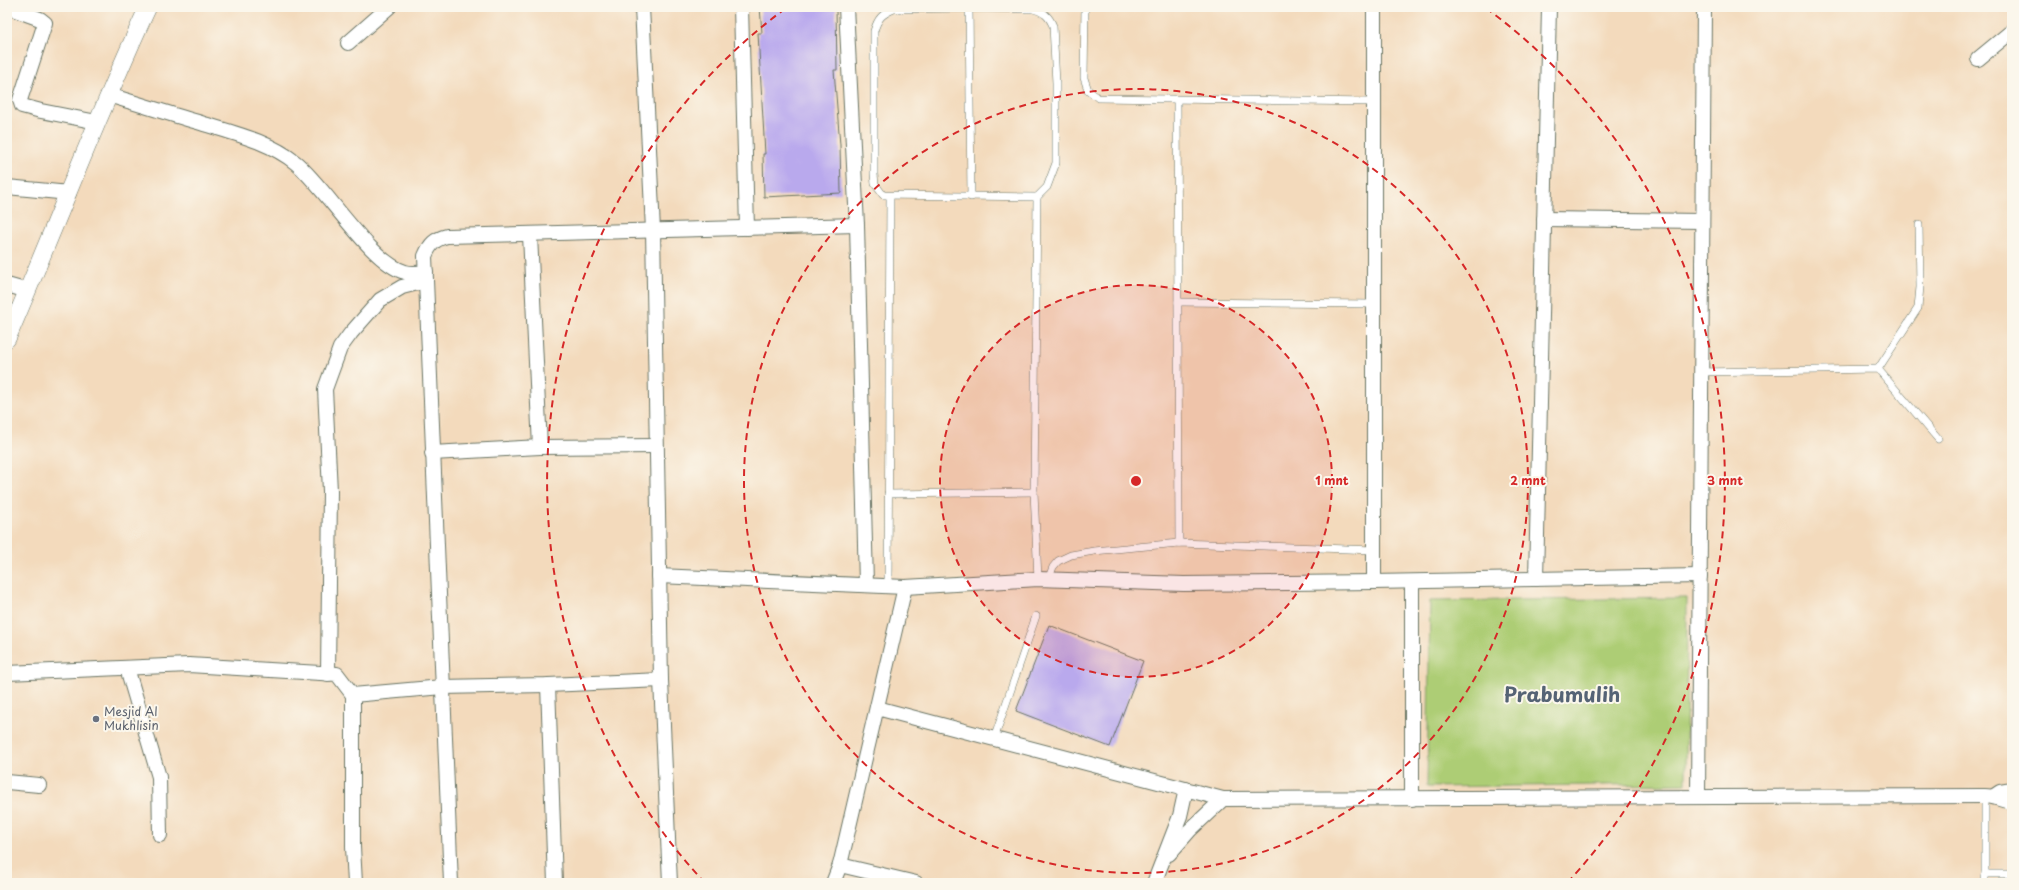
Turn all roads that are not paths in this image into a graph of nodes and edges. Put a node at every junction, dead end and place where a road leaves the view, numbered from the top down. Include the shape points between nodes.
1 (7, 7) edge
2 (148, 7) edge
3 (389, 7) edge
4 (642, 7) edge
5 (741, 7) edge
6 (846, 7) edge
7 (969, 7) edge
8 (1085, 7) edge
9 (1374, 7) edge
10 (1549, 7) edge
11 (1704, 7) edge
12 (2012, 31) edge
13 (348, 43) dead end
14 (1978, 59) dead end
15 (108, 95) junction
16 (1177, 100) junction
17 (1373, 102) junction
18 (97, 122) junction
19 (7, 187) edge
20 (69, 193) junction
21 (890, 196) junction
22 (971, 197) junction
23 (1037, 197) junction
24 (1544, 219) junction
25 (1702, 221) junction
26 (857, 224) junction
27 (1918, 225) dead end
28 (747, 228) junction
29 (653, 230) junction
30 (530, 235) junction
31 (426, 277) junction
32 (7, 285) edge
33 (28, 291) junction
34 (1178, 302) junction
35 (1373, 304) junction
36 (7, 339) edge
37 (1878, 369) junction
38 (1701, 372) junction
39 (1938, 439) dead end
40 (656, 446) junction
41 (540, 447) junction
42 (432, 453) junction
43 (1034, 492) junction
44 (888, 494) junction
45 (1179, 543) junction
46 (1374, 550) junction
47 (659, 576) junction
48 (1700, 576) junction
49 (1043, 579) junction
50 (1536, 579) junction
51 (1374, 582) junction
52 (1412, 582) junction
53 (866, 584) junction
54 (888, 585) junction
55 (905, 587) junction
56 (1036, 616) dead end
57 (127, 668) junction
58 (7, 673) edge
59 (328, 674) junction
60 (661, 680) junction
61 (548, 685) junction
62 (442, 687) junction
63 (354, 695) junction
64 (877, 708) junction
65 (994, 739) junction
66 (7, 782) edge
67 (39, 785) dead end
68 (1186, 789) junction
69 (2012, 790) edge
70 (1698, 796) junction
71 (1989, 796) junction
72 (1223, 799) junction
73 (1412, 799) junction
74 (2012, 802) edge
75 (160, 835) dead end
76 (1163, 862) junction
77 (840, 865) junction
78 (1985, 874) junction
79 (2012, 874) edge
80 (355, 883) edge
81 (451, 883) edge
82 (555, 883) edge
83 (670, 883) edge
84 (833, 883) edge
85 (916, 883) edge
86 (1154, 883) edge
87 (1985, 883) edge

1 - 18 street via 45,23 20,100 22,106
2 - 15 street
3 - 13 street
4 - 29 street
5 - 28 street
6 - 26 street
7 - 21 lane via 894,9 883,13 877,21 874,31 874,174 878,191
7 - 22 lane
7 - 23 lane via 1042,11 1050,18 1053,26 1056,163 1047,187
8 - 16 lane via 1084,78 1088,90 1098,98
9 - 17 street
10 - 24 street
11 - 25 street
12 - 14 street
15 - 18 street
15 - 31 street via 245,136 280,152 313,180 376,253 393,267
16 - 17 lane
16 - 34 lane
17 - 35 street
18 - 20 street
19 - 20 street
20 - 33 street
21 - 22 lane
21 - 44 lane
22 - 23 lane
23 - 43 lane
24 - 25 street
24 - 50 street
25 - 38 street
26 - 28 street
26 - 53 street
27 - 37 lane via 1918,308
28 - 29 street
29 - 30 street
29 - 40 street
30 - 31 street via 440,238 429,246 425,256
30 - 41 street
31 - 42 street
31 - 59 street via 380,300 340,348 325,389 330,491
32 - 33 street
33 - 36 street
34 - 35 lane
34 - 45 lane
35 - 46 street
37 - 38 lane
37 - 39 lane
38 - 48 street
40 - 41 street
40 - 47 street
41 - 42 street
42 - 62 street
43 - 44 lane
43 - 49 lane
44 - 54 lane
45 - 46 lane
45 - 49 lane via 1071,555 1058,561
46 - 51 street
47 - 53 street
47 - 60 street
48 - 50 street
48 - 70 street
49 - 51 street via 1184,584
49 - 55 street
50 - 52 street
51 - 52 street
52 - 73 street
53 - 54 street
54 - 55 street
55 - 64 street
56 - 65 lane
57 - 58 street
57 - 59 street via 189,665
57 - 75 street via 159,777
59 - 63 street via 337,674
60 - 61 street
60 - 83 street
61 - 62 street
61 - 82 street
62 - 63 street
62 - 81 street
63 - 80 street
64 - 65 street
64 - 77 street
65 - 68 street
66 - 67 street
68 - 72 street
68 - 76 street via 1180,816
69 - 71 street
70 - 71 street
70 - 73 street
71 - 74 street
71 - 78 lane
72 - 73 street
72 - 76 street via 1190,830
76 - 86 street
77 - 84 street
77 - 85 street
78 - 79 lane
78 - 87 lane

